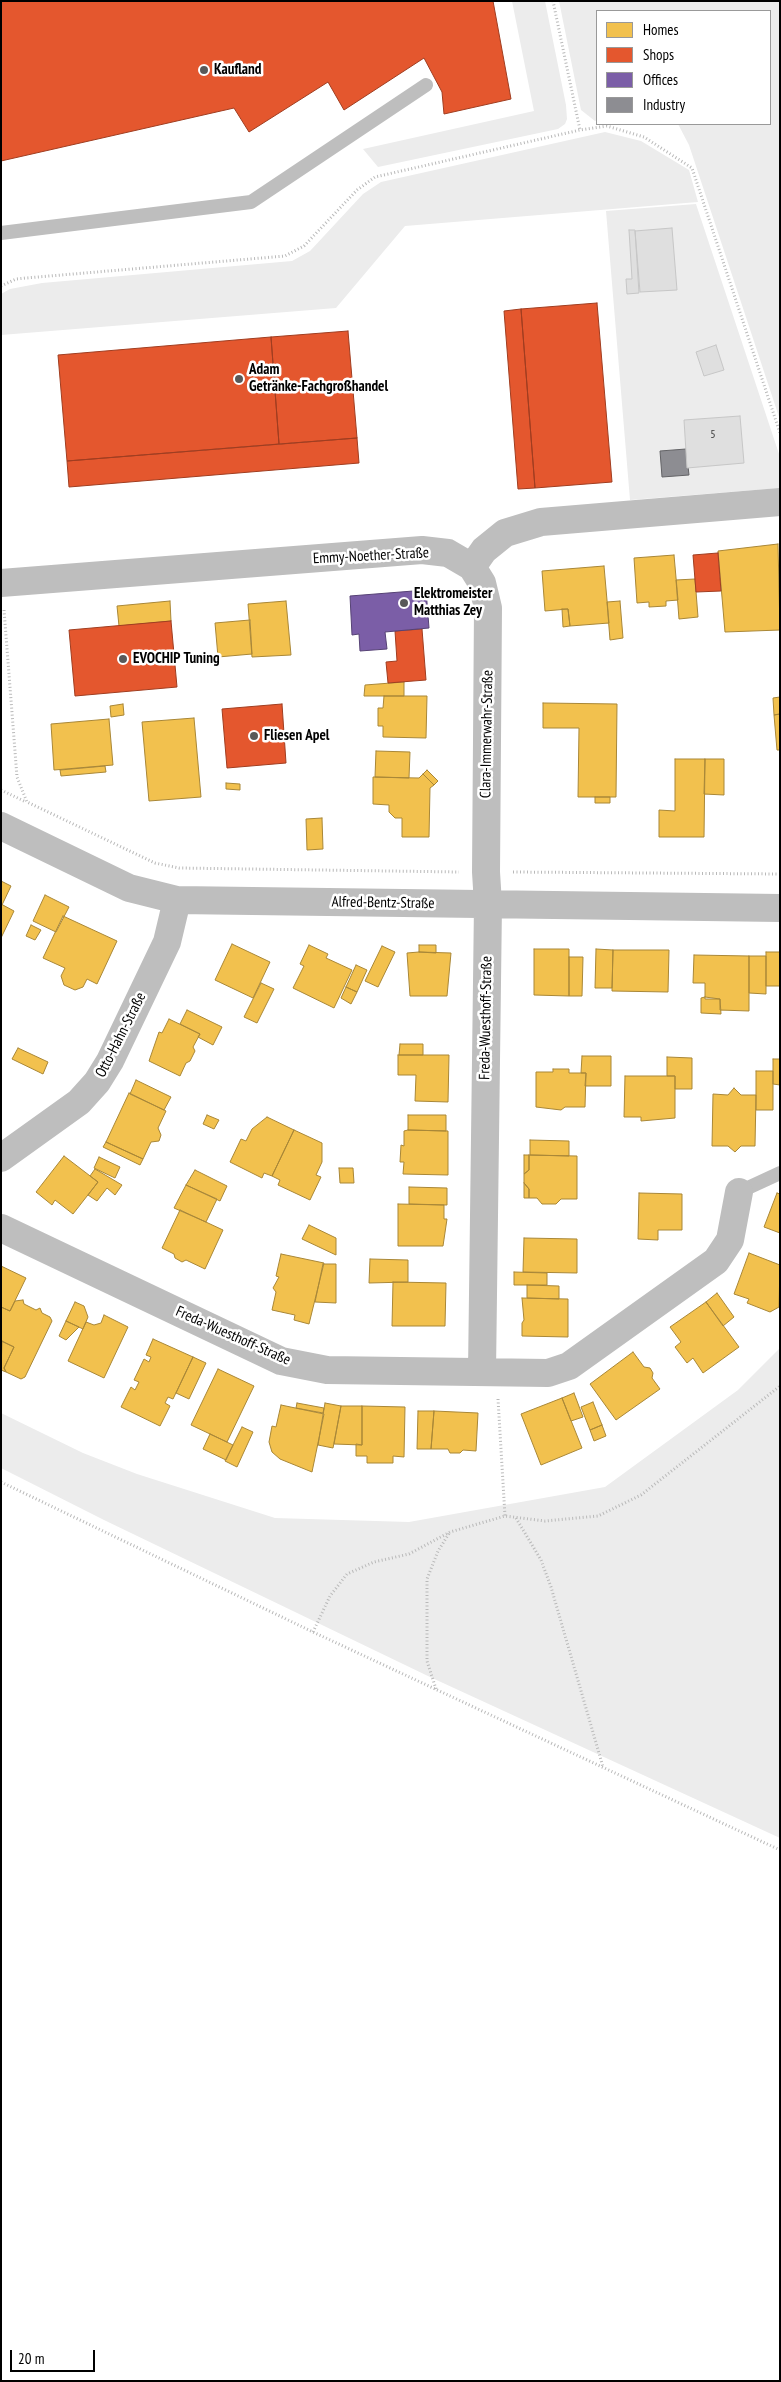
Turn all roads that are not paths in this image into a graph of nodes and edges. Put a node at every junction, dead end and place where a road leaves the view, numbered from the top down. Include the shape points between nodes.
1 (426, 85) dead end
2 (1, 233) edge
3 (780, 502) edge
4 (472, 567) junction
5 (2, 583) edge
6 (1, 826) edge
7 (177, 900) junction
8 (488, 904) junction
9 (780, 908) edge
10 (1, 1158) edge
11 (780, 1173) edge
12 (739, 1192) joint
13 (1, 1228) edge
14 (489, 1372) junction

1 - 2 lane via 251,202
3 - 4 street via 540,522 505,533 484,550
4 - 5 street, Emmy-Noether-Straße via 448,553 422,550
4 - 8 street, Clara-Immerwahr-Straße via 482,582 488,608
6 - 7 street, Alfred-Bentz-Straße via 129,888
7 - 8 street, Alfred-Bentz-Straße
7 - 10 street, Otto-Hahn-Straße via 166,942 97,1082 79,1102
8 - 9 street, Alfred-Bentz-Straße
8 - 14 street, Freda-Wuesthoff-Straße
11 - 12 lane
12 - 14 street, Freda-Wuesthoff-Straße via 730,1240 716,1262 569,1366 548,1373
13 - 14 street, Freda-Wuesthoff-Straße via 281,1361 327,1370

